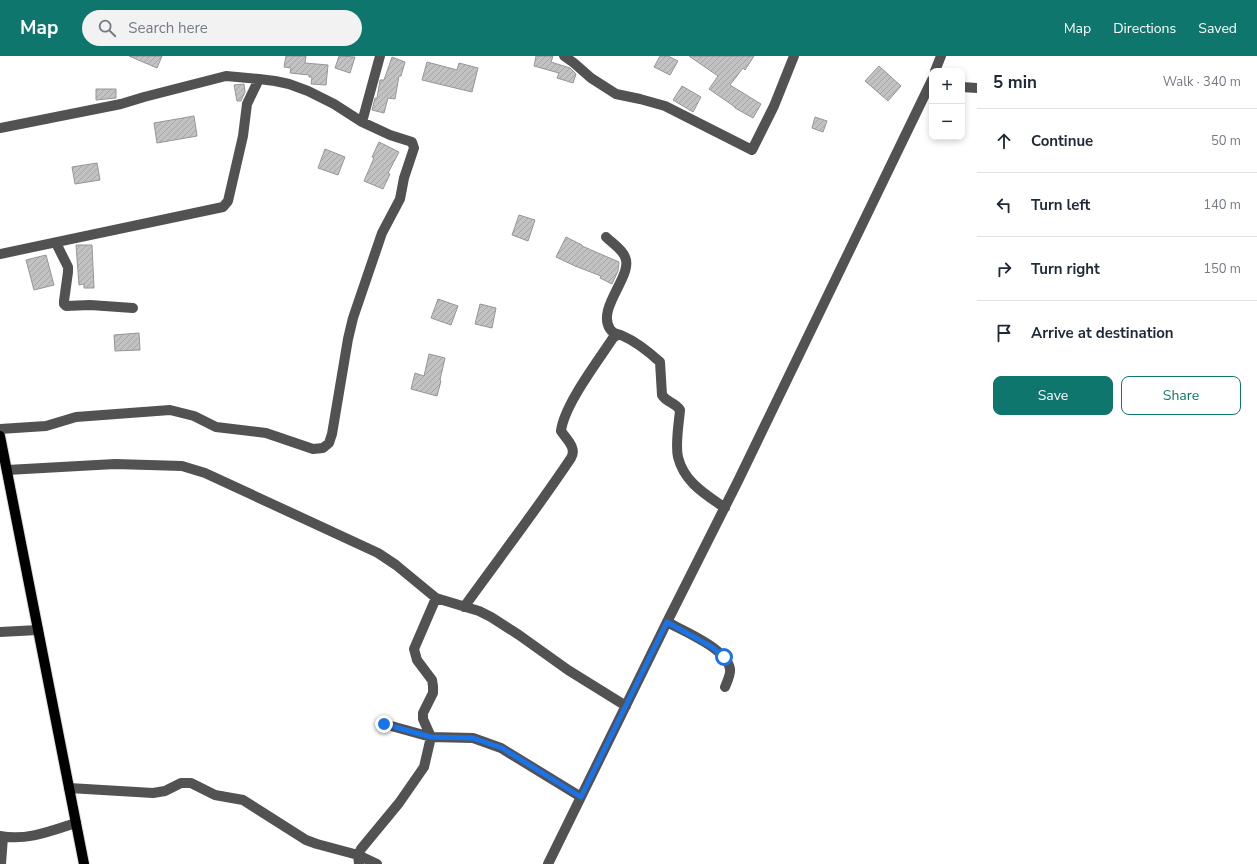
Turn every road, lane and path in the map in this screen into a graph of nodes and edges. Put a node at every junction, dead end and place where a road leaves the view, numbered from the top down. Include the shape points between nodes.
1 (380, 56) edge
2 (564, 56) edge
3 (794, 56) edge
4 (941, 56) edge
5 (936, 68) edge
6 (259, 78) junction
7 (929, 87) edge
8 (965, 87) edge
9 (977, 88) edge
10 (362, 122) junction
11 (0, 128) edge
12 (606, 237) dead end
13 (56, 243) junction
14 (0, 254) edge
15 (134, 308) dead end
16 (617, 335) junction
17 (0, 429) edge
18 (0, 436) edge
19 (5, 477) edge
20 (725, 508) junction
21 (436, 598) junction
22 (464, 607) junction
23 (667, 622) junction
24 (38, 630) junction
25 (0, 632) edge
26 (725, 687) dead end
27 (626, 706) junction
28 (384, 724) dead end
29 (431, 737) junction
30 (69, 788) junction
31 (581, 797) junction
32 (76, 823) junction
33 (2, 836) edge
34 (359, 859) edge
35 (1, 864) edge
36 (84, 864) edge
37 (377, 864) edge
38 (548, 864) edge

1 - 10 street
2 - 3 street via 616,94 665,106 752,150 774,106
4 - 5 street
6 - 10 street via 308,91
6 - 11 street via 226,76 121,104
6 - 13 street via 248,104 228,201 223,207
7 - 20 street
8 - 9 street
10 - 17 street via 412,142 414,148 400,199 382,233 353,318 329,443 323,448 313,449 266,433 216,427 194,416 170,410 76,417 46,426
12 - 16 street via 627,261 606,320
13 - 14 street
13 - 15 street via 68,267 64,302 66,306
16 - 20 street via 642,346 660,362 662,395 680,410 678,456 684,473 696,488
16 - 22 street via 575,396 564,419 561,431 574,449 572,458
18 - 19 main road
19 - 21 street via 116,464 182,466 205,473 378,553 396,564
19 - 24 main road
20 - 23 street
21 - 22 street
21 - 29 street via 414,649 417,660 432,680 433,693 422,719
22 - 27 street via 479,611 502,624
23 - 26 street via 712,647 724,657 731,671
23 - 27 street
24 - 25 street
24 - 30 main road
27 - 31 street
28 - 29 street
29 - 31 street via 473,738 502,748
29 - 34 street via 424,767 399,803 361,849
30 - 32 main road
30 - 34 street via 153,793 165,791 181,783 191,783 215,796 243,800 306,840
31 - 38 street
32 - 33 street via 29,837
32 - 36 main road
33 - 35 street
34 - 37 street

